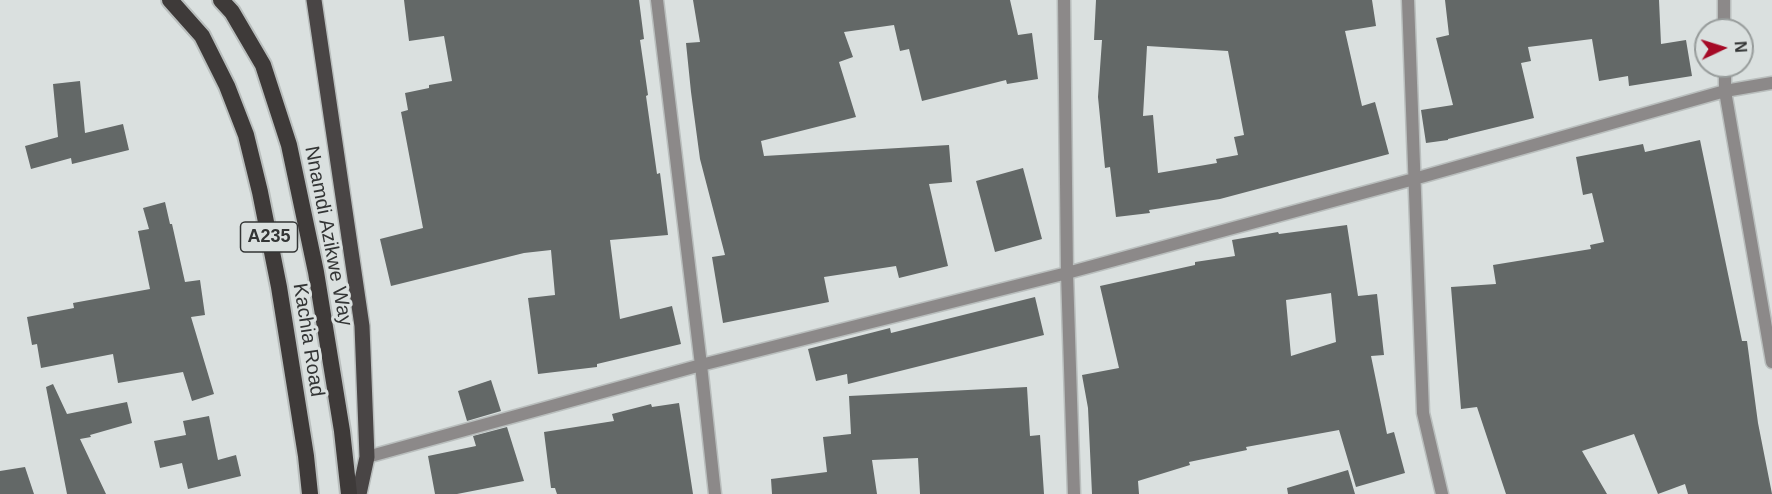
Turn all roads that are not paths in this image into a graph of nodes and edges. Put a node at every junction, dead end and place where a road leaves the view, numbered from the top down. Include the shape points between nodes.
1 (170, 0) edge
2 (221, 0) edge
3 (314, 0) edge
4 (657, 0) edge
5 (1064, 0) edge
6 (1407, 0) edge
7 (1724, 0) edge
8 (1724, 18) edge
9 (1725, 78) edge
10 (1772, 83) edge
11 (1725, 91) junction
12 (1414, 179) junction
13 (1067, 273) junction
14 (1772, 362) edge
15 (701, 365) junction
16 (367, 457) junction
17 (310, 494) edge
18 (349, 494) edge
19 (359, 494) edge
20 (715, 494) edge
21 (1074, 494) edge
22 (1442, 494) edge

1 - 17 highway, Kachia Road / A235 via 202,36 246,135 279,287
2 - 18 highway, Nnamdi Azikwe Way / A235 via 263,65 290,145 318,283
3 - 16 main road via 362,326
4 - 15 street
5 - 13 street
6 - 12 street
7 - 8 street
9 - 11 street
10 - 11 street
11 - 12 street
11 - 14 street
12 - 13 street
12 - 22 street via 1423,413
13 - 15 street
13 - 21 street
15 - 16 street
15 - 20 street
16 - 19 main road

